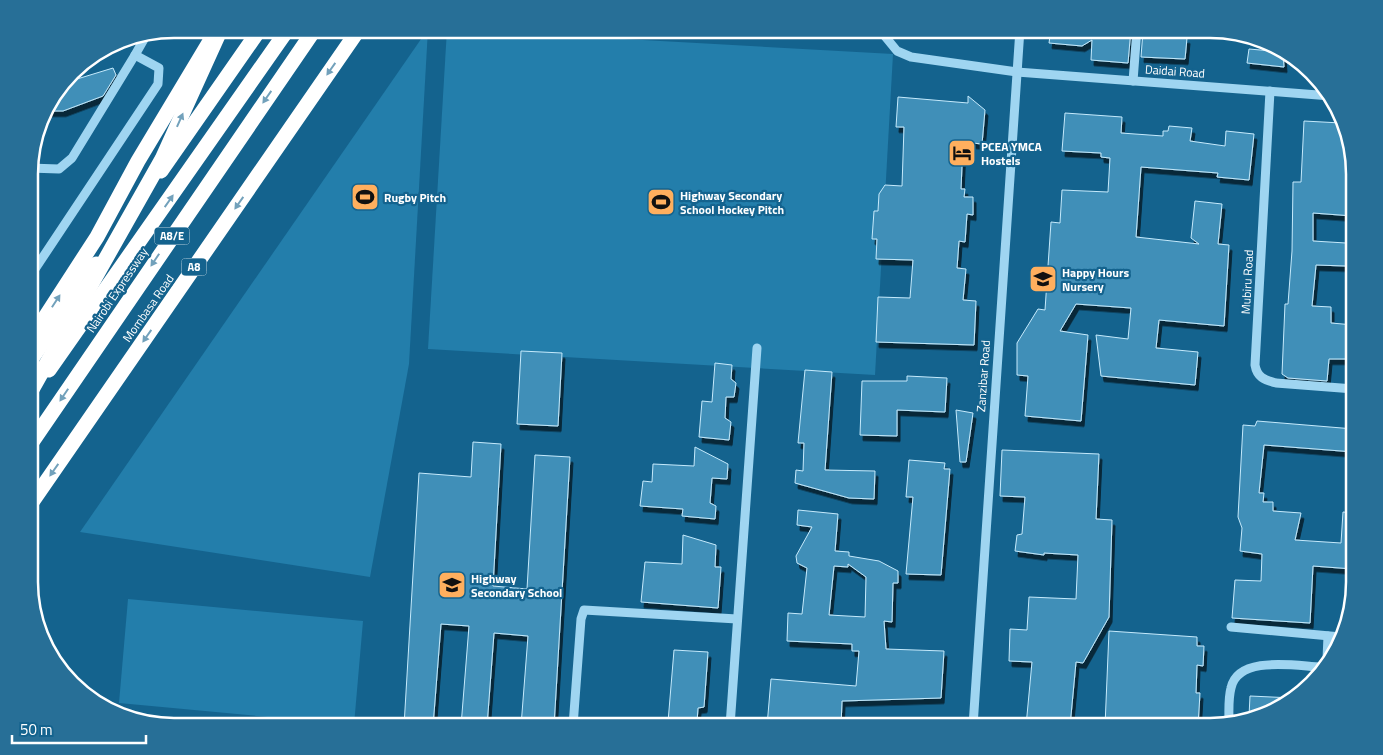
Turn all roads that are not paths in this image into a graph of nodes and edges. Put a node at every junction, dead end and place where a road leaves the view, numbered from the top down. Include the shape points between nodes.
1 (213, 38) edge
2 (215, 38) edge
3 (254, 38) edge
4 (282, 38) edge
5 (309, 38) edge
6 (353, 38) edge
7 (886, 38) edge
8 (1019, 38) edge
9 (1136, 38) edge
10 (143, 41) edge
11 (134, 56) junction
12 (1017, 72) junction
13 (1133, 81) junction
14 (1270, 91) junction
15 (1321, 95) edge
16 (38, 168) edge
17 (38, 259) edge
18 (38, 323) edge
19 (757, 348) dead end
20 (38, 349) edge
21 (38, 379) edge
22 (38, 387) edge
23 (1346, 388) edge
24 (38, 433) edge
25 (38, 493) edge
26 (737, 619) junction
27 (1231, 627) dead end
28 (1328, 636) junction
29 (1333, 636) edge
30 (1327, 649) edge
31 (1315, 667) edge
32 (1229, 716) edge
33 (731, 717) edge
34 (974, 717) edge
35 (574, 718) edge

18 -> 1 highway via 97,237 138,161
21 -> 2 highway, bridge via 162,159
3 - 20 highway
22 -> 4 highway, Nairobi Expressway / A8/E
5 -> 24 highway, Nairobi Expressway / A8/E
6 -> 25 highway, Mombasa Road / A8
7 - 12 street, Daidai Road via 897,51 911,57
8 - 12 street, Zanzibar Road
9 - 13 street
10 - 11 street
11 - 16 street via 72,158 59,169
11 - 17 street via 159,68 158,84
12 - 13 street, Daidai Road
12 - 34 street, Zanzibar Road
13 - 14 street, Daidai Road
14 - 15 street, Daidai Road
14 - 23 street, Mubiru Road via 1256,373 1276,383
19 - 26 street
26 - 33 street
26 - 35 street via 584,610
27 - 28 street
28 - 29 street
28 - 30 street
31 - 32 street via 1257,665 1244,669 1231,687

